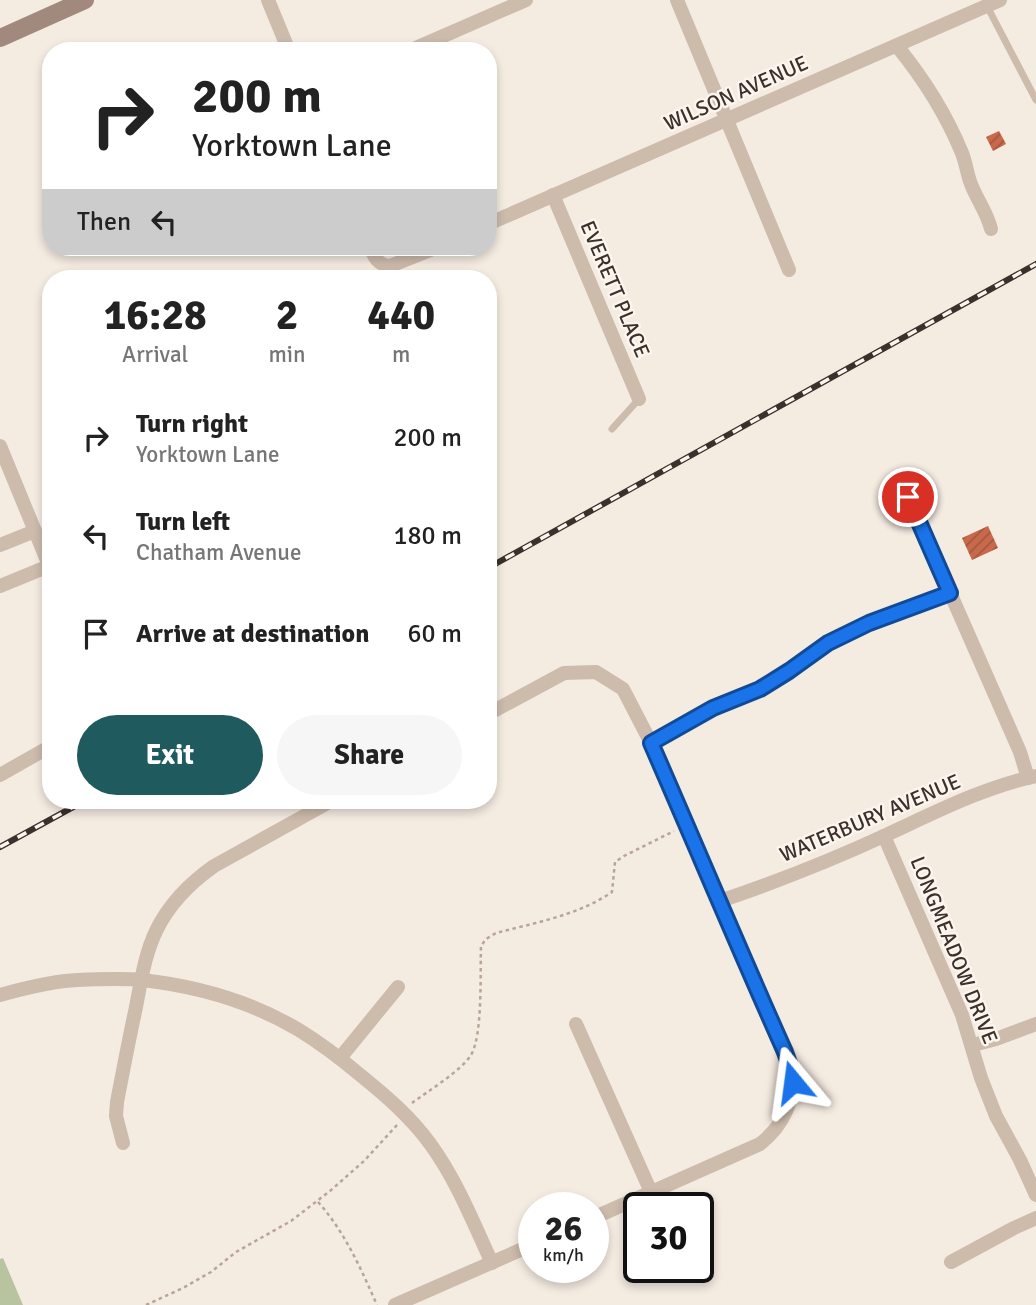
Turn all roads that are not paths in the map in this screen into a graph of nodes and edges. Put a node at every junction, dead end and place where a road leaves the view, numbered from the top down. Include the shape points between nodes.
1 (85, 0) edge
2 (268, 0) edge
3 (526, 0) edge
4 (677, 0) edge
5 (994, 3) edge
6 (0, 37) edge
7 (285, 42) edge
8 (430, 42) edge
9 (897, 46) junction
10 (1036, 100) edge
11 (727, 119) junction
12 (552, 195) junction
13 (497, 220) edge
14 (991, 229) dead end
15 (374, 256) edge
16 (415, 256) edge
17 (789, 270) dead end
18 (639, 399) joint
19 (612, 429) dead end
20 (0, 446) edge
21 (908, 497) dead end
22 (34, 531) junction
23 (0, 545) edge
24 (42, 550) edge
25 (42, 571) edge
26 (0, 586) edge
27 (950, 593) junction
28 (497, 709) edge
29 (651, 743) junction
30 (42, 751) edge
31 (0, 775) edge
32 (1032, 777) edge
33 (317, 809) edge
34 (884, 836) junction
35 (720, 901) junction
36 (141, 980) junction
37 (398, 987) dead end
38 (0, 995) edge
39 (576, 1024) dead end
40 (1036, 1024) edge
41 (972, 1045) junction
42 (340, 1058) junction
43 (123, 1143) dead end
44 (651, 1192) joint
45 (1036, 1195) edge
46 (1036, 1218) edge
47 (518, 1251) edge
48 (951, 1262) dead end
49 (492, 1263) junction
50 (396, 1305) edge

1 - 6 street
2 - 7 street
3 - 8 street
4 - 11 street
5 - 9 street, WILSON AVENUE
5 - 10 lane
9 - 11 street, WILSON AVENUE
9 - 14 street via 942,111
11 - 12 street, WILSON AVENUE
11 - 17 street
12 - 13 street, WILSON AVENUE
12 - 18 street, EVERETT PLACE
15 - 16 street via 377,262 390,266
18 - 19 lane
20 - 22 street
21 - 27 street
22 - 23 street
22 - 24 street
25 - 26 street
27 - 29 street via 828,643 760,689 713,708
27 - 32 street
28 - 29 street via 564,673 596,672 623,689
29 - 35 street
30 - 31 street
32 - 34 street, WATERBURY AVENUE via 986,791
33 - 36 street via 214,866 186,889 158,927
34 - 35 street, WATERBURY AVENUE
34 - 41 street, LONGMEADOW DRIVE
35 - 44 street via 785,1052 792,1096 784,1117 760,1143
36 - 38 street via 76,980
36 - 42 street via 247,1005 297,1029
36 - 43 street via 117,1102
37 - 42 street
39 - 44 street
40 - 41 street
41 - 45 street, LONGMEADOW DRIVE via 996,1116
42 - 49 street via 406,1115 430,1143 460,1192
46 - 48 street
47 - 49 street
49 - 50 street

